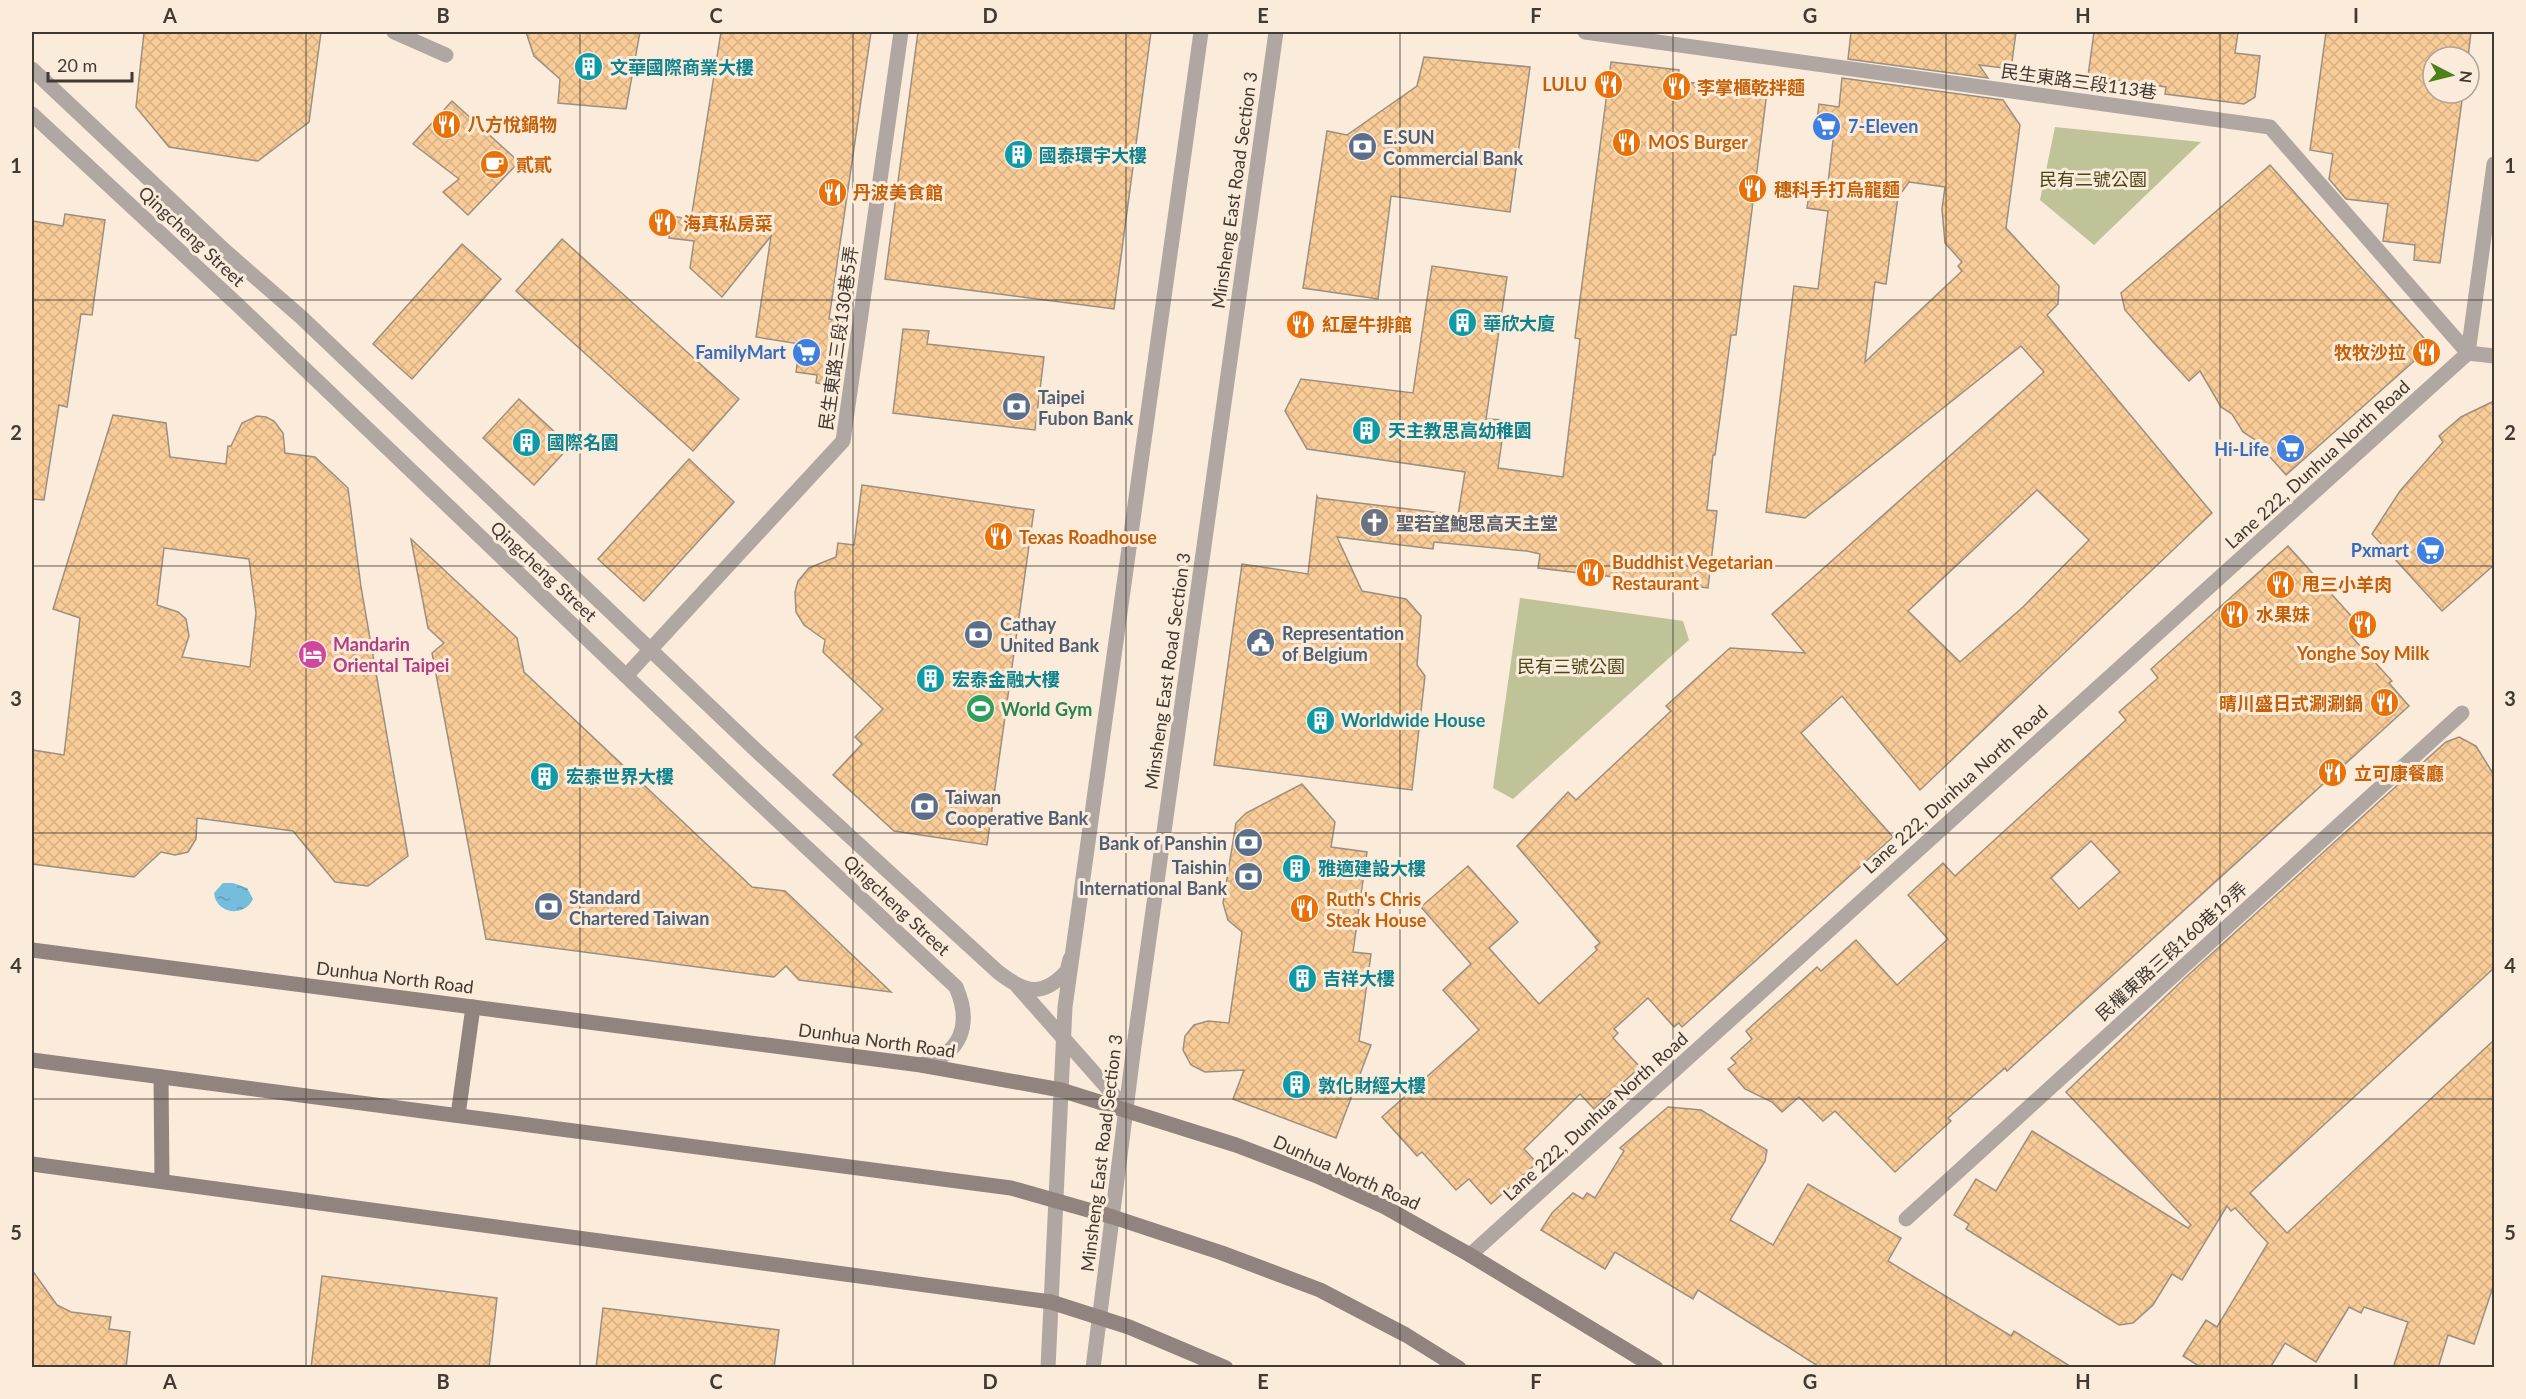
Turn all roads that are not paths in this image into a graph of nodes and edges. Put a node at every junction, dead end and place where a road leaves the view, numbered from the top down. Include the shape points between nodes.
1 (394, 32) edge
2 (901, 32) edge
3 (1201, 32) edge
4 (1276, 32) edge
5 (1585, 32) edge
6 (446, 55) dead end
7 (32, 69) edge
8 (32, 114) edge
9 (2494, 164) edge
10 (2468, 353) junction
11 (2494, 356) edge
12 (651, 648) junction
13 (626, 676) junction
14 (2462, 713) dead end
15 (1074, 944) junction
16 (32, 950) edge
17 (1018, 987) junction
18 (473, 1007) junction
19 (1064, 1038) junction
20 (32, 1060) edge
21 (921, 1065) junction
22 (161, 1077) junction
23 (1061, 1090) junction
24 (1127, 1110) junction
25 (458, 1115) junction
26 (32, 1164) edge
27 (162, 1181) junction
28 (1056, 1200) junction
29 (1113, 1217) junction
30 (1906, 1219) dead end
31 (1470, 1255) junction
32 (1051, 1302) junction
33 (1100, 1316) junction
34 (1048, 1368) edge
35 (1093, 1368) edge
36 (1227, 1368) edge
37 (1459, 1368) edge
38 (1656, 1368) edge

1 - 6 street
2 - 12 street, 民生東路三段130巷5弄 via 843,441
3 - 15 street, Minsheng East Road Section 3
4 - 24 street, Minsheng East Road Section 3
5 - 10 street, 民生東路三段113巷 via 2270,127
7 - 12 street, Qingcheng Street
8 - 13 street, Qingcheng Street
9 - 10 street
10 - 11 street
10 - 31 street, Lane 222, Dunhua North Road
12 - 13 street, 民生東路三段130巷5弄
12 - 17 street, Qingcheng Street via 760,754
13 - 21 street, Qingcheng Street via 956,987 963,1004 962,1031 946,1054
14 - 30 street, 民權東路三段160巷19弄
15 - 17 street via 1067,971 1058,981 1032,990
15 - 19 street, Minsheng East Road Section 3
16 - 18 main road, Dunhua North Road
17 - 19 street, Qingcheng Street
18 - 21 main road, Dunhua North Road
18 - 25 main road
19 - 23 street, Minsheng East Road Section 3
19 - 24 street, Qingcheng Street
20 - 22 main road
21 - 23 main road, Dunhua North Road
22 - 25 main road
22 - 27 main road
23 - 24 main road, Dunhua North Road
23 - 28 street, Minsheng East Road Section 3
24 - 29 street, Minsheng East Road Section 3
24 - 31 main road, Dunhua North Road via 1317,1176 1385,1207
25 - 28 main road via 992,1185
26 - 27 main road
27 - 32 main road
28 - 29 main road
28 - 32 street, Minsheng East Road Section 3
29 - 33 street, Minsheng East Road Section 3
29 - 37 main road via 1320,1290
31 - 38 main road, Dunhua North Road
32 - 33 main road
32 - 34 street, Minsheng East Road Section 3
33 - 35 street, Minsheng East Road Section 3
33 - 36 main road

